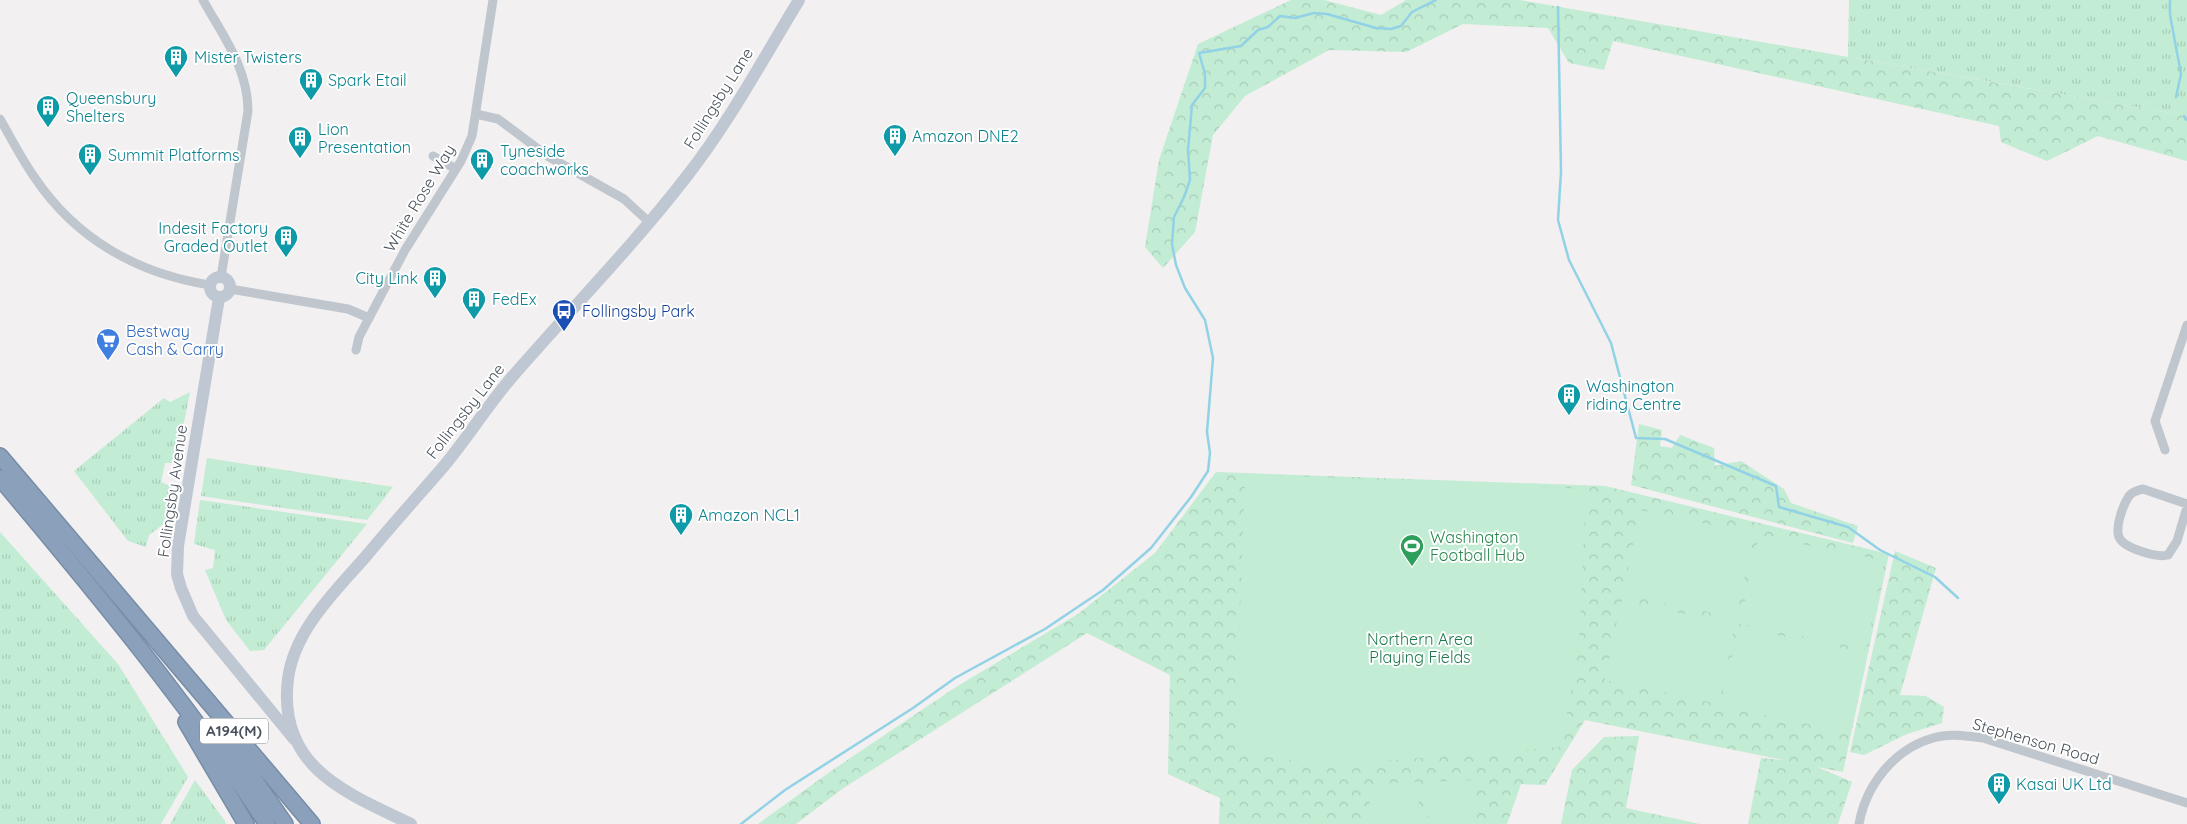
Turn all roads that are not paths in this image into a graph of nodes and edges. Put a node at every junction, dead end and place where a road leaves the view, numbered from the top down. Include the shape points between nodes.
1 (202, 0) edge
2 (493, 0) edge
3 (799, 0) edge
4 (476, 114) junction
5 (0, 118) edge
6 (433, 156) dead end
7 (456, 169) junction
8 (649, 222) junction
9 (221, 277) junction
10 (210, 285) junction
11 (230, 289) junction
12 (219, 298) junction
13 (369, 318) junction
14 (2187, 325) edge
15 (356, 350) dead end
16 (2165, 450) dead end
17 (0, 456) edge
18 (0, 478) edge
19 (2187, 506) edge
20 (155, 640) junction
21 (140, 648) junction
22 (295, 741) junction
23 (2187, 803) edge
24 (246, 824) edge
25 (267, 824) edge
26 (285, 824) edge
27 (312, 824) edge
28 (411, 824) edge
29 (1859, 824) edge

1 - 9 street via 236,58 248,92 248,111
2 - 4 street, White Rose Way
3 - 8 street, Follingsby Lane via 717,134
4 - 7 street, White Rose Way via 472,136
4 - 8 street via 498,119 549,156 624,199
5 - 10 street via 44,191 85,234 152,272
6 - 7 street
7 - 13 street, White Rose Way via 405,250
8 - 22 street, Follingsby Lane via 510,380 304,634 288,679 288,708
9 - 10 street via 213,279
9 - 11 street via 228,281
10 - 12 street via 212,294
11 - 12 street
11 - 13 street via 348,308
12 - 22 street, Follingsby Avenue via 178,546 178,574 193,616
13 - 15 street, White Rose Way
14 - 16 street via 2155,422
17 - 20 highway, A194(M)
18 - 21 highway, A194(M)
19 - 19 street via 2143,489 2136,491 2126,501 2117,529 2118,536 2127,546 2157,556 2168,555 2177,541
20 - 26 highway, A194(M)
20 - 27 highway, A194(M)
21 - 24 highway, A194(M)
21 - 25 highway, A194(M) via 197,721
22 - 28 street, Follingsby Lane via 317,770 340,790
23 - 29 street, Stephenson Road via 1983,738 1956,735 1934,737 1899,756 1877,777

